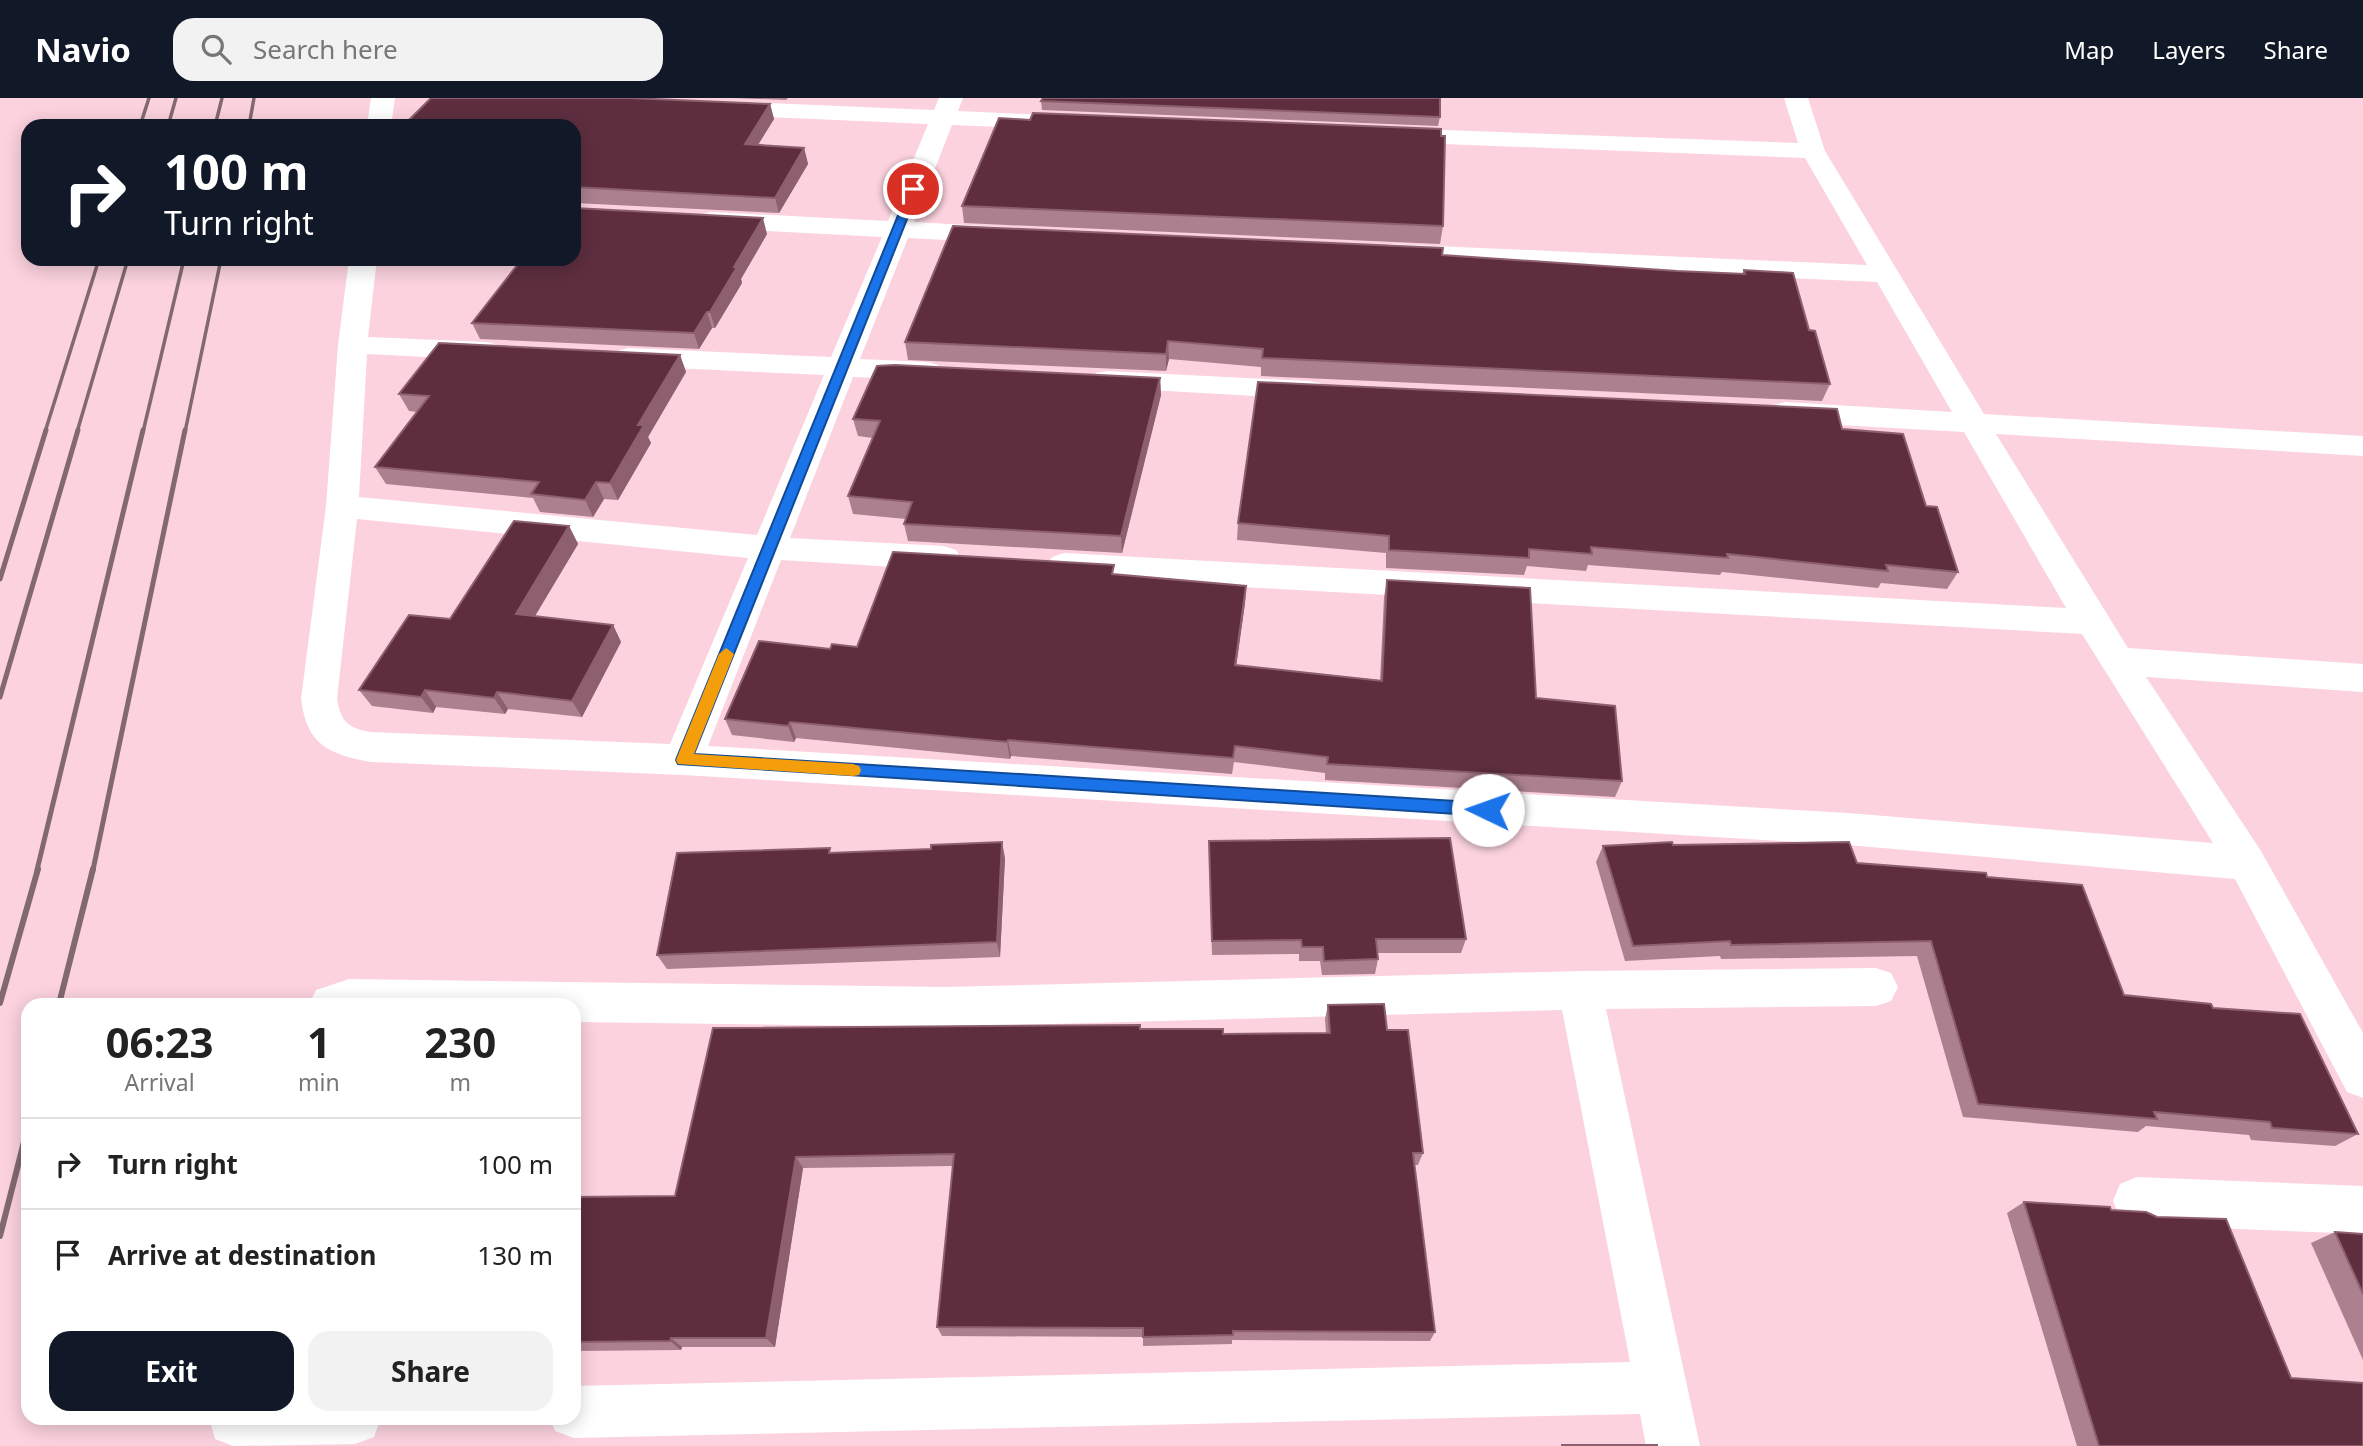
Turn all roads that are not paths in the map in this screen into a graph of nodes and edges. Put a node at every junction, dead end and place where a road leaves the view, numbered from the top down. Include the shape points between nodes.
1 (383, 98) edge
2 (1796, 98) edge
3 (705, 107) edge
4 (946, 108) edge
5 (380, 119) edge
6 (1067, 123) edge
7 (1371, 135) edge
8 (1813, 152) junction
9 (682, 219) edge
10 (897, 230) junction
11 (1022, 236) edge
12 (1370, 251) edge
13 (362, 266) edge
14 (1886, 274) junction
15 (354, 345) junction
16 (521, 352) edge
17 (605, 356) edge
18 (842, 366) junction
19 (958, 373) edge
20 (1083, 379) edge
21 (1333, 391) edge
22 (1764, 411) edge
23 (1972, 421) junction
24 (2363, 446) edge
25 (342, 506) junction
26 (769, 548) junction
27 (978, 560) edge
28 (1034, 563) edge
29 (2092, 622) junction
30 (2117, 661) junction
31 (2363, 678) edge
32 (684, 760) junction
33 (2247, 863) junction
34 (1876, 987) dead end
35 (1580, 990) junction
36 (581, 1002) edge
37 (2363, 1077) edge
38 (2137, 1201) dead end
39 (2363, 1210) edge
40 (1661, 1387) junction
41 (581, 1412) edge
42 (270, 1425) edge
43 (233, 1428) edge
44 (1673, 1446) edge

1 - 5 street
2 - 8 street
3 - 4 street
4 - 6 street
4 - 10 street
7 - 8 street
8 - 14 street
9 - 10 street
10 - 11 street
10 - 18 street
12 - 14 street
13 - 15 street
14 - 23 street
15 - 16 street
15 - 25 street
17 - 18 street
18 - 19 street
18 - 26 street
20 - 21 street
22 - 23 street
23 - 24 street
23 - 29 street
25 - 26 street
25 - 32 street via 319,699 322,721 340,742
26 - 27 street
26 - 32 street
28 - 29 street
29 - 30 street
30 - 31 street
30 - 33 street
32 - 33 street via 1848,829
33 - 37 street
34 - 35 street
35 - 36 street via 945,1007
35 - 40 street
38 - 39 street
40 - 41 street
40 - 44 street
42 - 43 street

